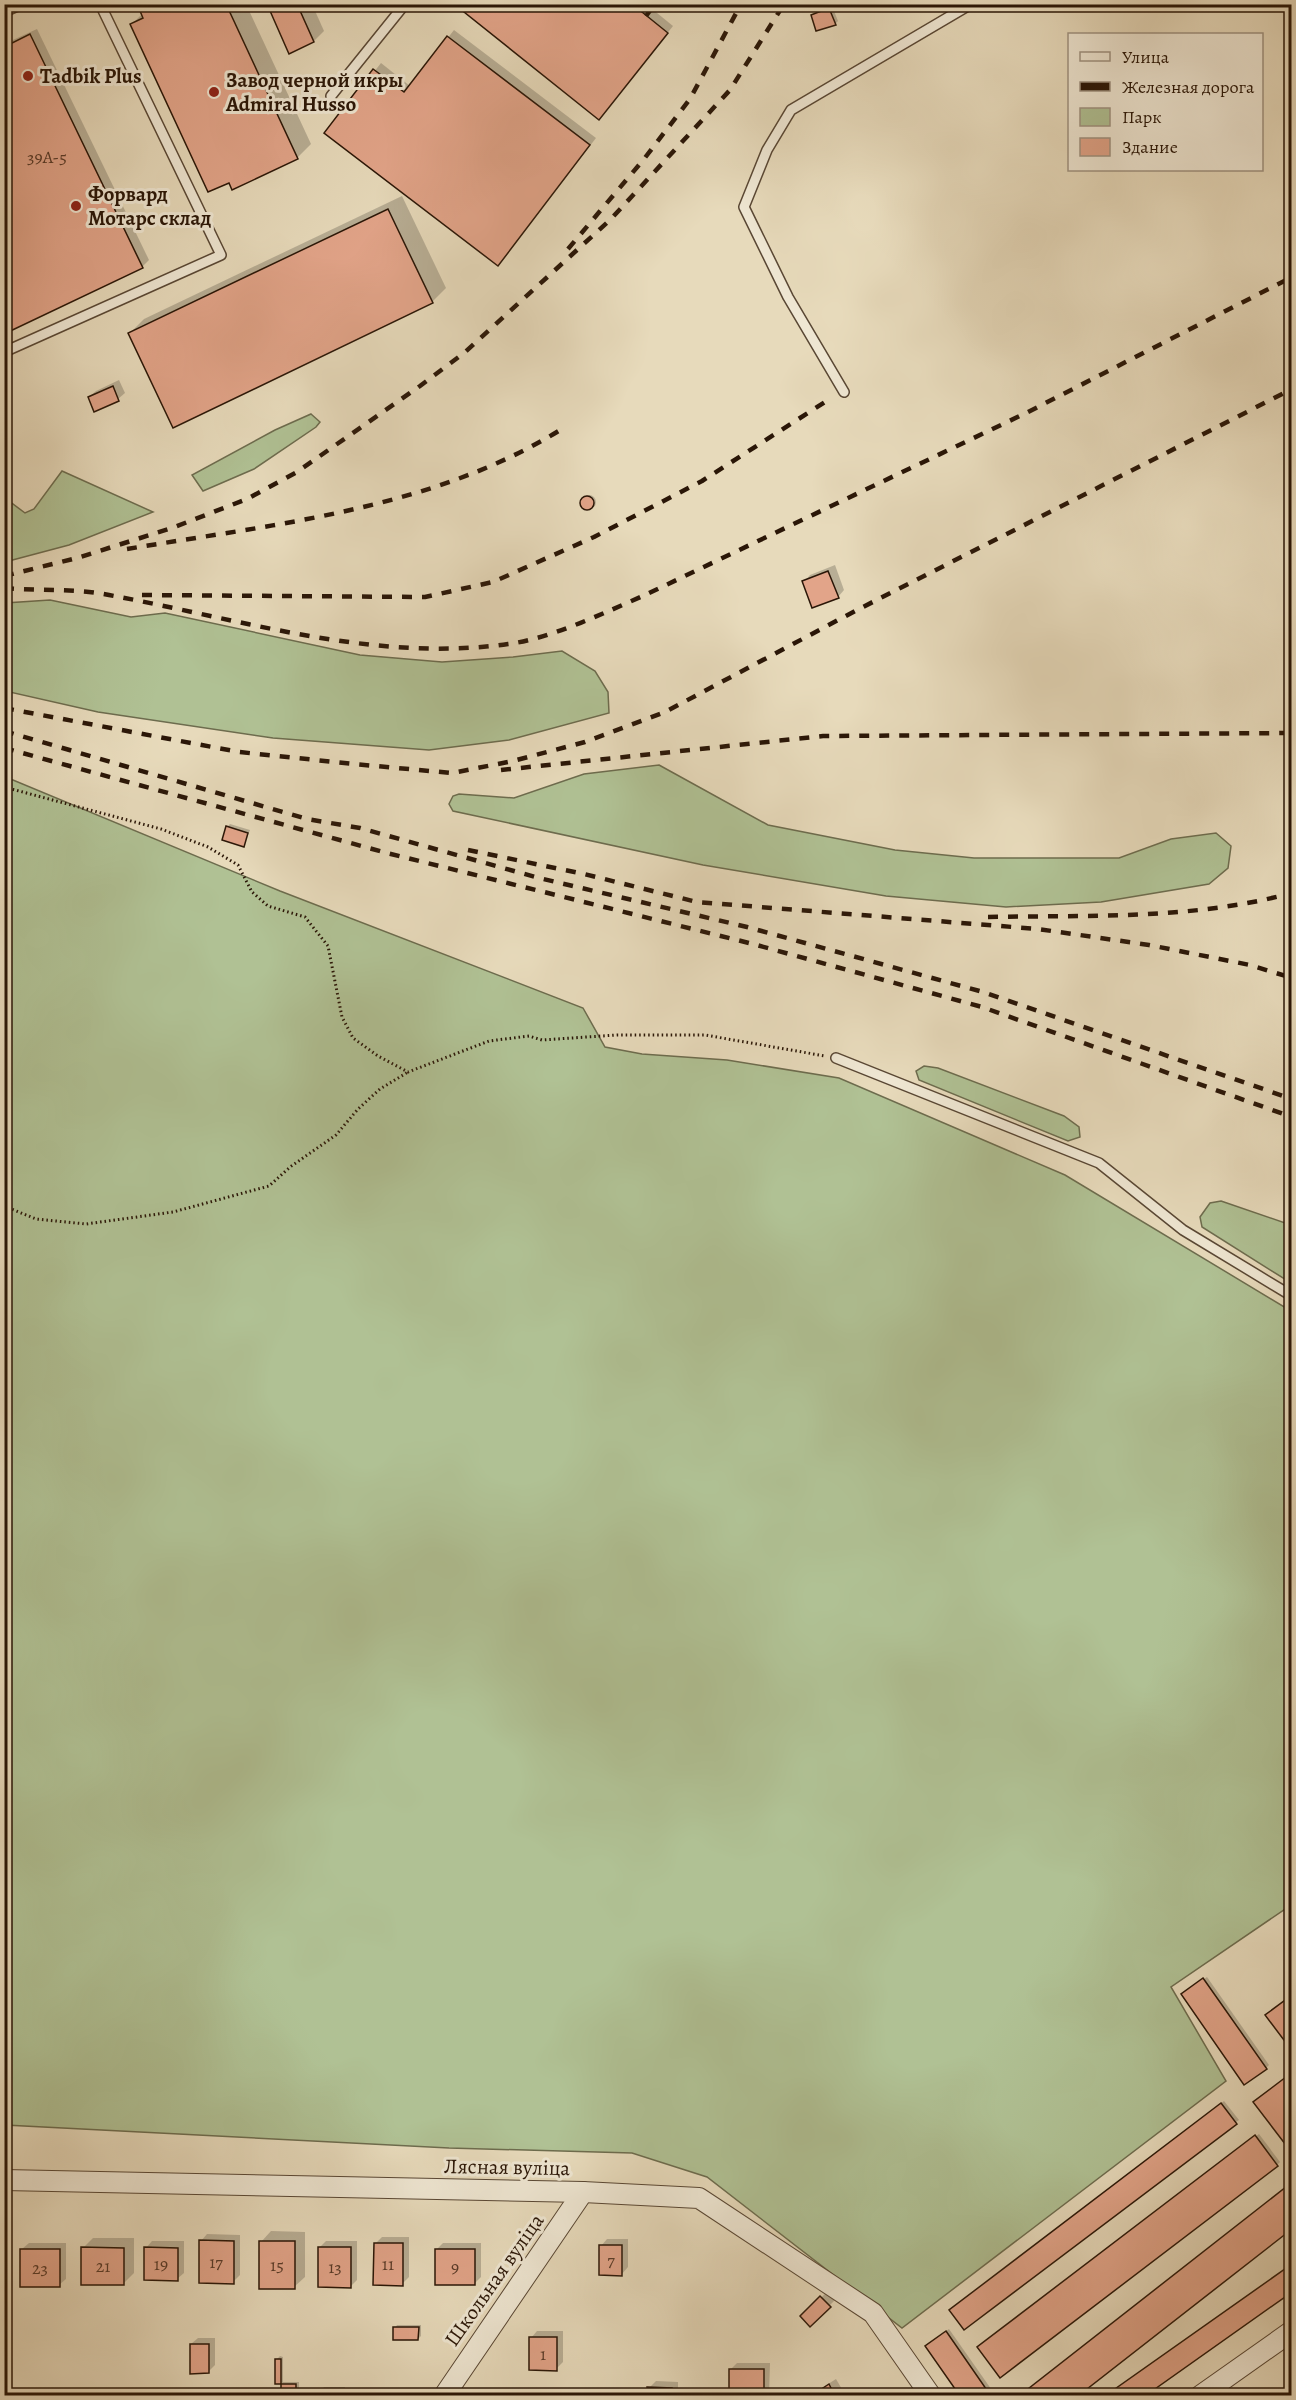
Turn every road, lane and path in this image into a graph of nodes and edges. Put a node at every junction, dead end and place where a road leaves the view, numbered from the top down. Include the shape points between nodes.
1 (22, 4) edge
2 (100, 4) edge
3 (405, 4) edge
4 (971, 4) edge
5 (4, 12) edge
6 (331, 96) dead end
7 (4, 352) edge
8 (844, 392) dead end
9 (4, 787) edge
10 (836, 1058) joint
11 (408, 1072) junction
12 (4, 1206) edge
13 (1292, 1296) edge
14 (4, 2180) edge
15 (583, 2192) junction
16 (1292, 2331) edge
17 (444, 2396) edge
18 (931, 2396) edge
19 (1200, 2396) edge

1 - 5 lane
2 - 7 lane via 221,255
3 - 6 lane
4 - 8 lane via 791,110 767,150 744,207 788,297
9 - 11 path via 161,829 208,847 238,865 252,892 268,906 305,917 328,946 342,1017 353,1038
10 - 11 path via 705,1035 617,1035 542,1041 529,1036 489,1041
10 - 13 lane via 1099,1163 1183,1230
11 - 12 path via 380,1089 336,1135 269,1186 173,1212 98,1223 36,1219
14 - 15 street, Лясная вуліца
15 - 17 street, Школьная вуліца
15 - 18 street, Лясная вуліца via 699,2198 873,2313
16 - 19 street

